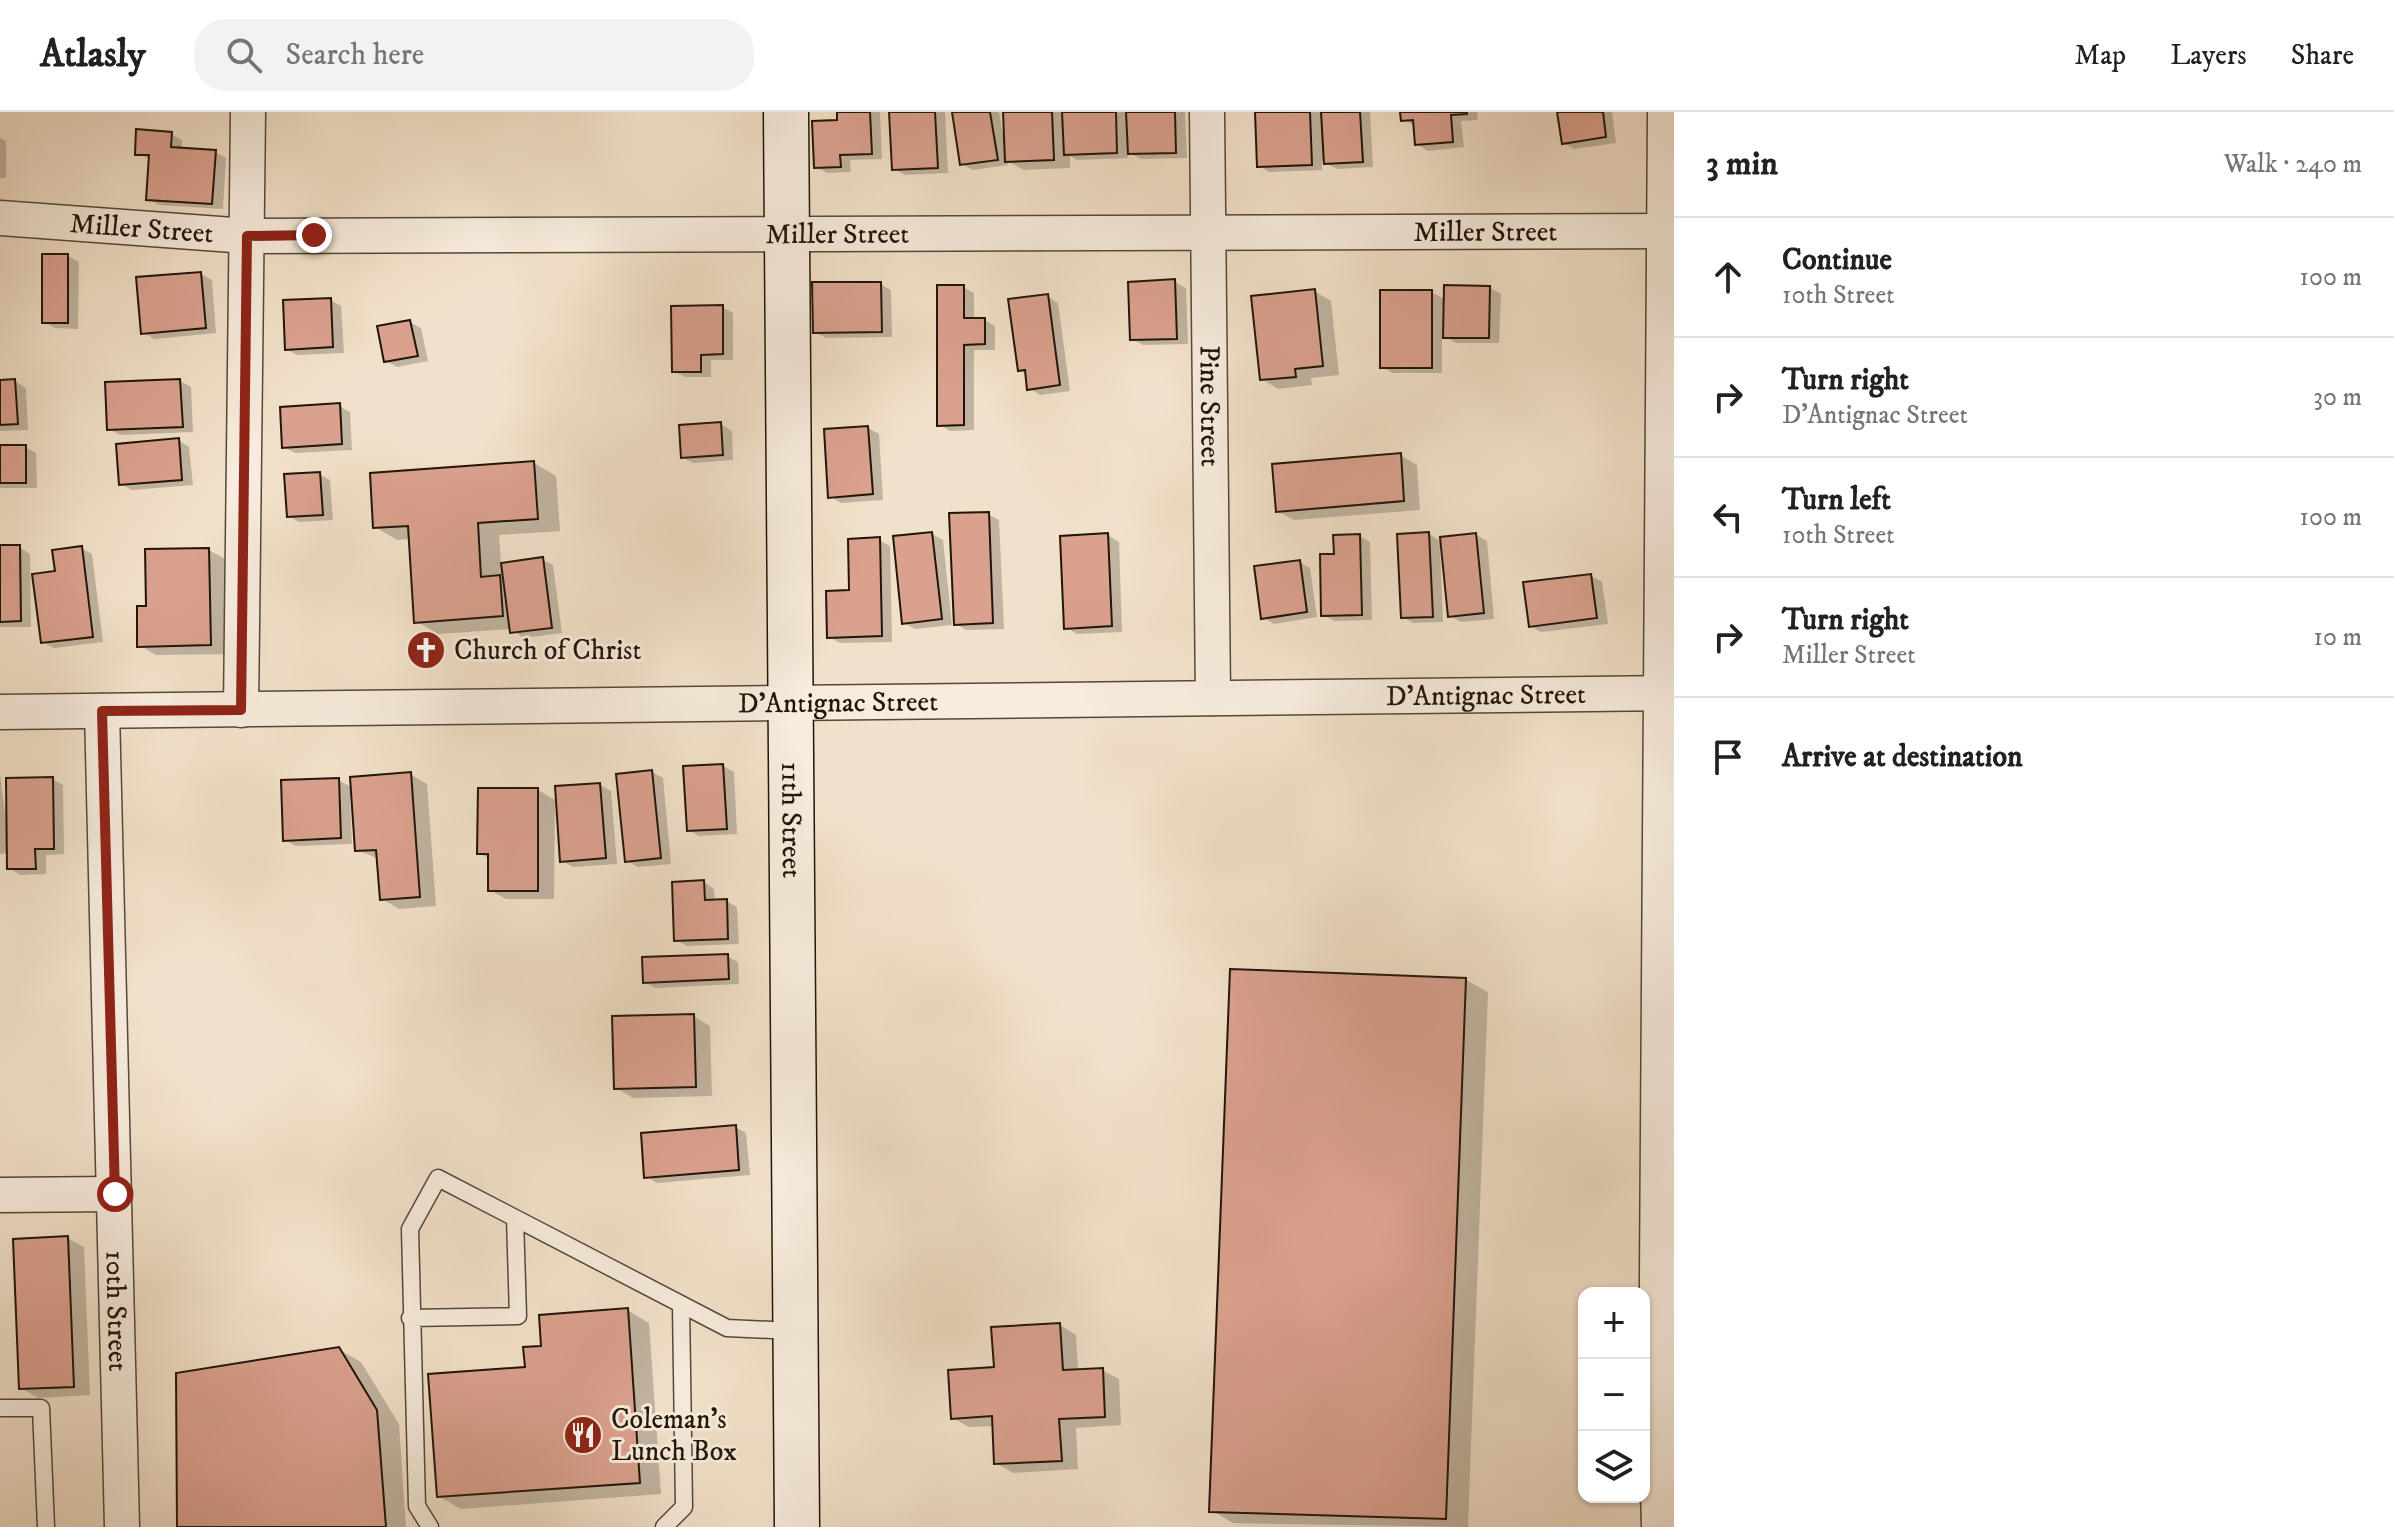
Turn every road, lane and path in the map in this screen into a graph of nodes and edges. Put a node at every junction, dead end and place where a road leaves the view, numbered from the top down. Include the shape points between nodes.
1 (248, 112) edge
2 (786, 112) edge
3 (1207, 112) edge
4 (1669, 112) edge
5 (0, 218) edge
6 (1671, 231) edge
7 (1208, 233) junction
8 (787, 234) junction
9 (247, 236) junction
10 (1671, 693) edge
11 (1213, 698) junction
12 (791, 703) junction
13 (241, 710) junction
14 (102, 711) junction
15 (0, 712) edge
16 (115, 1194) junction
17 (0, 1195) edge
18 (515, 1218) junction
19 (681, 1305) junction
20 (410, 1318) junction
21 (795, 1331) junction
22 (0, 1408) edge
23 (1667, 1421) edge
24 (46, 1527) edge
25 (122, 1527) edge
26 (430, 1527) edge
27 (664, 1527) edge
28 (797, 1527) edge
29 (1663, 1527) edge

1 - 9 street
2 - 8 main road, 11th Street
3 - 7 street, Pine Street
4 - 6 street
5 - 9 street, Miller Street
6 - 7 street, Miller Street
6 - 10 street
7 - 8 street, Miller Street
7 - 11 street, Pine Street
8 - 9 street, Miller Street
8 - 12 main road, 11th Street
9 - 13 street
10 - 11 street, D'Antignac Street
10 - 23 street
11 - 12 street, D'Antignac Street
12 - 13 street, D'Antignac Street
12 - 21 main road, 11th Street
13 - 14 street, D'Antignac Street
14 - 15 street, D'Antignac Street
14 - 16 street, 10th Street
16 - 17 street
16 - 25 street, 10th Street
18 - 19 lane
18 - 20 lane via 518,1316
18 - 20 lane via 438,1178 410,1229
19 - 21 lane via 727,1328
19 - 27 lane via 684,1507
20 - 26 lane via 417,1506
21 - 28 main road, 11th Street
22 - 24 lane via 41,1408
23 - 29 street

